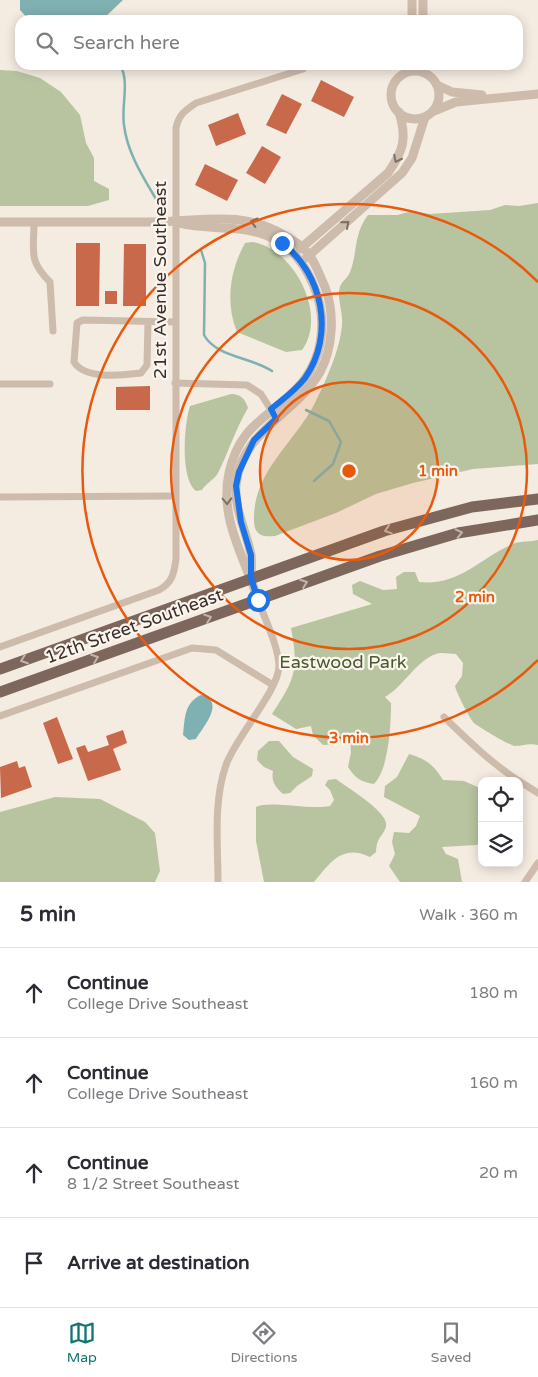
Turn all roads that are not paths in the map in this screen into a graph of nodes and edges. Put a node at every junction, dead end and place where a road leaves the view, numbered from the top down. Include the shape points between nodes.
1 (412, 0) edge
2 (423, 0) edge
3 (412, 15) edge
4 (423, 15) edge
5 (300, 70) edge
6 (404, 70) edge
7 (428, 70) edge
8 (401, 74) junction
9 (434, 82) junction
10 (538, 94) edge
11 (525, 97) junction
12 (398, 112) junction
13 (429, 115) junction
14 (0, 222) edge
15 (34, 222) junction
16 (175, 222) junction
17 (303, 247) junction
18 (295, 253) junction
19 (306, 259) junction
20 (148, 322) junction
21 (175, 322) junction
22 (53, 331) dead end
23 (0, 384) edge
24 (50, 384) dead end
25 (175, 384) junction
26 (271, 409) junction
27 (276, 419) junction
28 (175, 496) junction
29 (0, 497) edge
30 (538, 499) edge
31 (538, 520) edge
32 (251, 578) junction
33 (258, 600) junction
34 (0, 647) edge
35 (0, 669) edge
36 (273, 685) junction
37 (0, 692) edge
38 (0, 716) edge
39 (444, 717) dead end
40 (513, 777) edge
41 (523, 784) edge
42 (538, 793) edge
43 (538, 864) edge
44 (218, 882) edge
45 (525, 882) edge

1 - 3 street
2 - 4 street
5 - 16 street, 21st Avenue Southeast via 196,103 184,110 176,128
6 - 8 street
7 - 9 street
8 - 9 street via 419,72
8 - 12 street via 392,91
9 - 11 street via 452,92
9 - 13 street via 439,97
10 - 11 street
11 - 13 street via 456,102
12 - 13 street via 412,119
12 -> 17 street via 404,131 398,159 388,173
19 -> 13 street via 402,173 412,158
14 - 15 street
15 - 16 street
15 - 22 street via 34,261 36,269 50,282
17 -> 16 street via 275,230 248,220
16 - 18 street via 196,227 253,230 270,236
16 - 21 street, 21st Avenue Southeast
17 - 18 street
17 - 19 street
18 - 19 street
19 - 26 street via 322,314 320,347 297,388
19 - 27 street via 320,276 330,307 330,340 312,384
20 - 20 street via 147,365 141,373 89,373 74,362 77,323 83,320
20 - 21 street
21 - 25 street, 21st Avenue Southeast
23 - 24 street
25 - 26 street via 247,385 261,394
25 - 28 street, 21st Avenue Southeast
26 - 27 street
26 -> 32 street via 254,424 242,441 227,484 230,521
27 - 32 street via 254,440 236,486 241,522 251,555
28 - 29 street
28 - 34 street, 21st Avenue Southeast via 176,559 172,578 166,586
30 -> 32 main road, 12th Street Southeast via 445,513
33 -> 31 main road, 12th Street Southeast via 421,542 490,526
32 - 33 street
32 -> 35 main road, 12th Street Southeast
33 - 36 street via 279,664
37 -> 33 main road, 12th Street Southeast
36 - 38 street via 216,650 192,648
36 - 44 street via 226,764 218,811
39 - 40 street via 487,758
41 - 42 street
43 - 45 street

